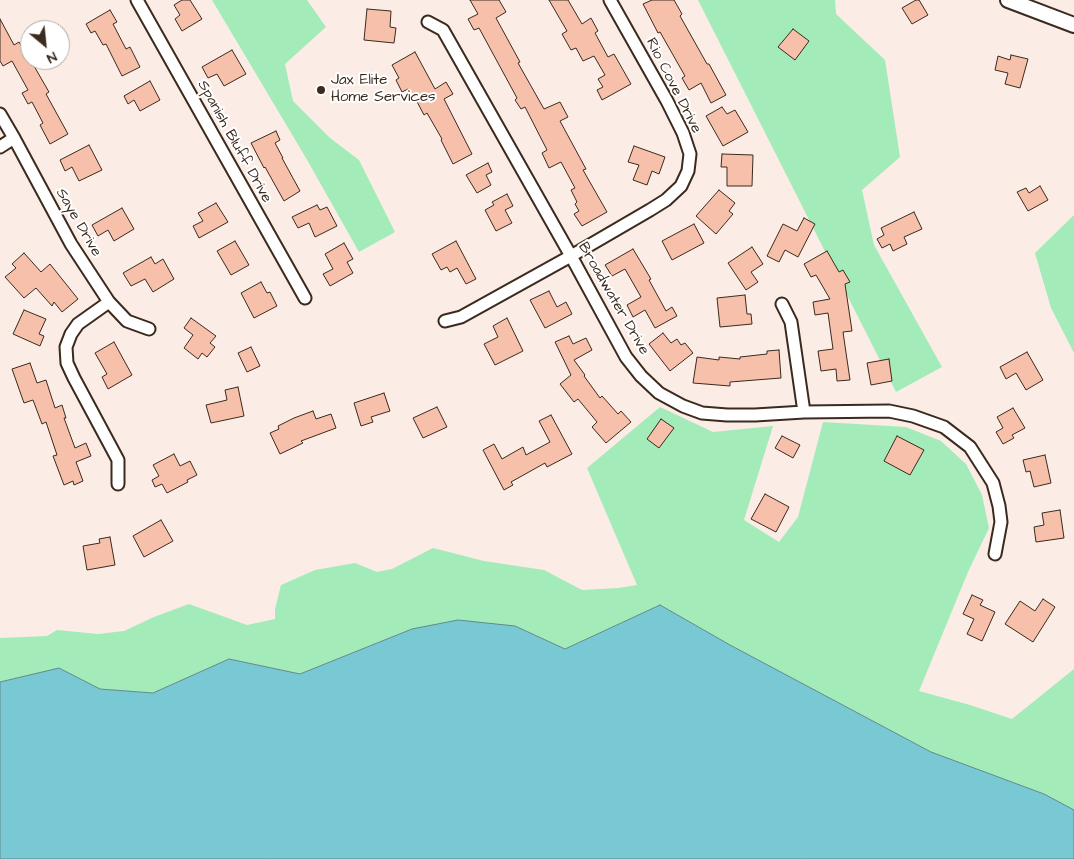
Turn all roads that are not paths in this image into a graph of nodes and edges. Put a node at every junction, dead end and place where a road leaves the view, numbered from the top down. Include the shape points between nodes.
1 (137, 0) edge
2 (610, 0) edge
3 (1008, 0) edge
4 (428, 22) dead end
5 (1074, 25) edge
6 (0, 114) edge
7 (14, 138) junction
8 (0, 146) edge
9 (570, 256) junction
10 (305, 298) dead end
11 (109, 302) junction
12 (782, 304) dead end
13 (445, 321) dead end
14 (149, 329) dead end
15 (804, 412) junction
16 (118, 484) dead end
17 (995, 554) dead end

1 - 10 street, Spanish Bluff Drive
2 - 9 street, Rio Cove Drive via 683,133 690,154 688,171 682,186 666,200
3 - 5 street
4 - 9 street, Broadwater Drive via 443,30
6 - 7 street, Saye Drive
7 - 8 street
7 - 11 street, Saye Drive via 71,244
9 - 13 street, Rio Cove Drive via 461,317
9 - 15 street, Broadwater Drive via 626,357 659,393 702,413 755,415
11 - 14 street, Saye Drive via 128,321
11 - 16 street via 78,324 66,347 67,363 118,460
12 - 15 street via 791,322
15 - 17 street, Broadwater Drive via 889,411 913,416 944,428 970,447 992,484 1000,506 1001,522

